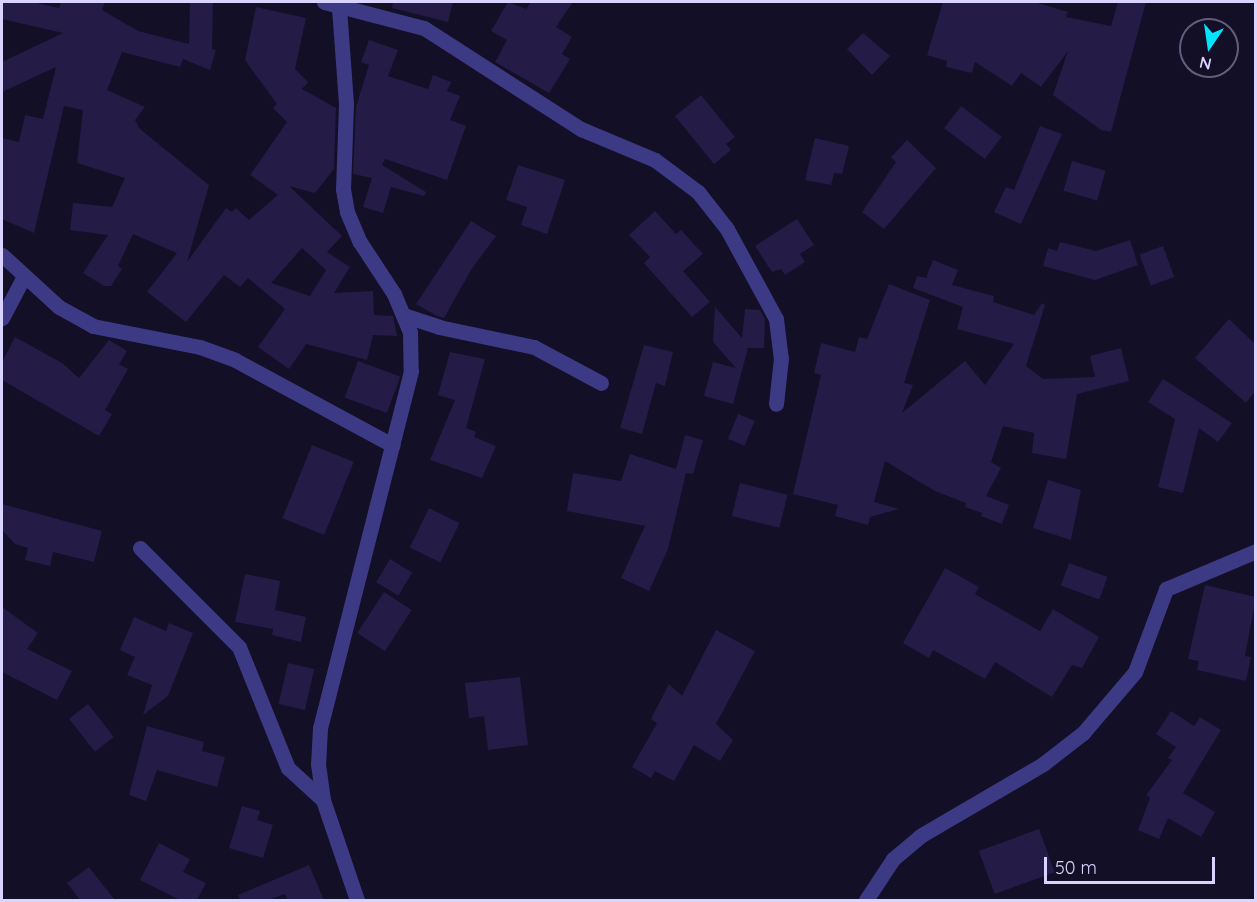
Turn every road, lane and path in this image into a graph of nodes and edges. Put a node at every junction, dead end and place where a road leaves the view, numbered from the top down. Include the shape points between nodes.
1 (324, 2) edge
2 (339, 8) junction
3 (2, 255) edge
4 (23, 278) junction
5 (403, 315) junction
6 (2, 318) edge
7 (601, 383) dead end
8 (776, 404) dead end
9 (392, 445) junction
10 (140, 548) dead end
11 (1256, 551) edge
12 (323, 800) junction
13 (357, 900) edge
14 (866, 900) edge

1 - 2 street
2 - 5 street via 346,104 343,189 347,212
2 - 8 street via 424,28 581,129 655,160 698,192 728,229 776,319 781,358
3 - 4 street
4 - 6 street
4 - 9 street via 59,307 93,326 200,346 235,360
5 - 7 street via 439,327 534,347
5 - 9 street via 410,332 411,371
9 - 12 street via 320,728 318,764
10 - 12 street via 239,647 288,768
11 - 14 street via 1166,589 1136,672 1083,733 1043,764 920,836 893,860
12 - 13 street

